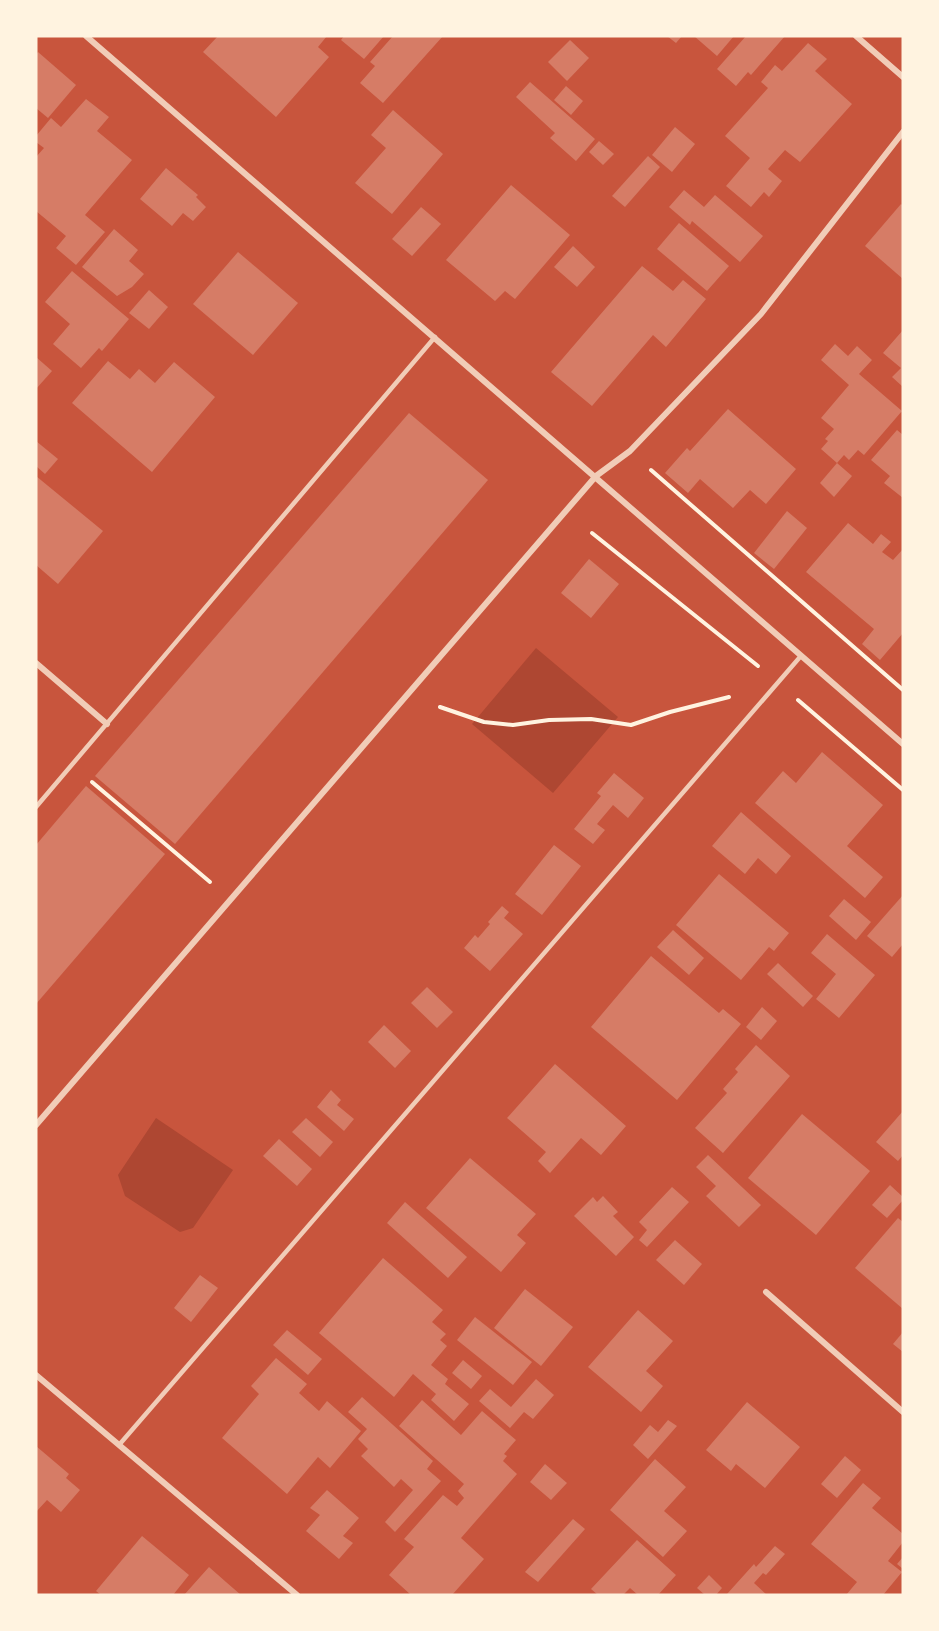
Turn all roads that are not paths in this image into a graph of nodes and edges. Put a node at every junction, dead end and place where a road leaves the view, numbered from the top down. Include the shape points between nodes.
1 (86, 36) edge
2 (856, 36) edge
3 (903, 77) edge
4 (903, 132) edge
5 (435, 337) junction
6 (596, 476) junction
7 (800, 657) junction
8 (36, 663) edge
9 (107, 723) junction
10 (903, 744) edge
11 (36, 807) edge
12 (36, 1125) edge
13 (766, 1292) dead end
14 (36, 1375) edge
15 (903, 1412) edge
16 (119, 1445) junction
17 (297, 1595) edge

1 - 5 street
2 - 3 street
4 - 6 street via 761,314 630,452
5 - 6 street
5 - 9 lane
6 - 7 street
6 - 12 street
7 - 10 street
7 - 16 lane
8 - 9 street
9 - 11 lane
13 - 15 street
14 - 16 street
16 - 17 street

